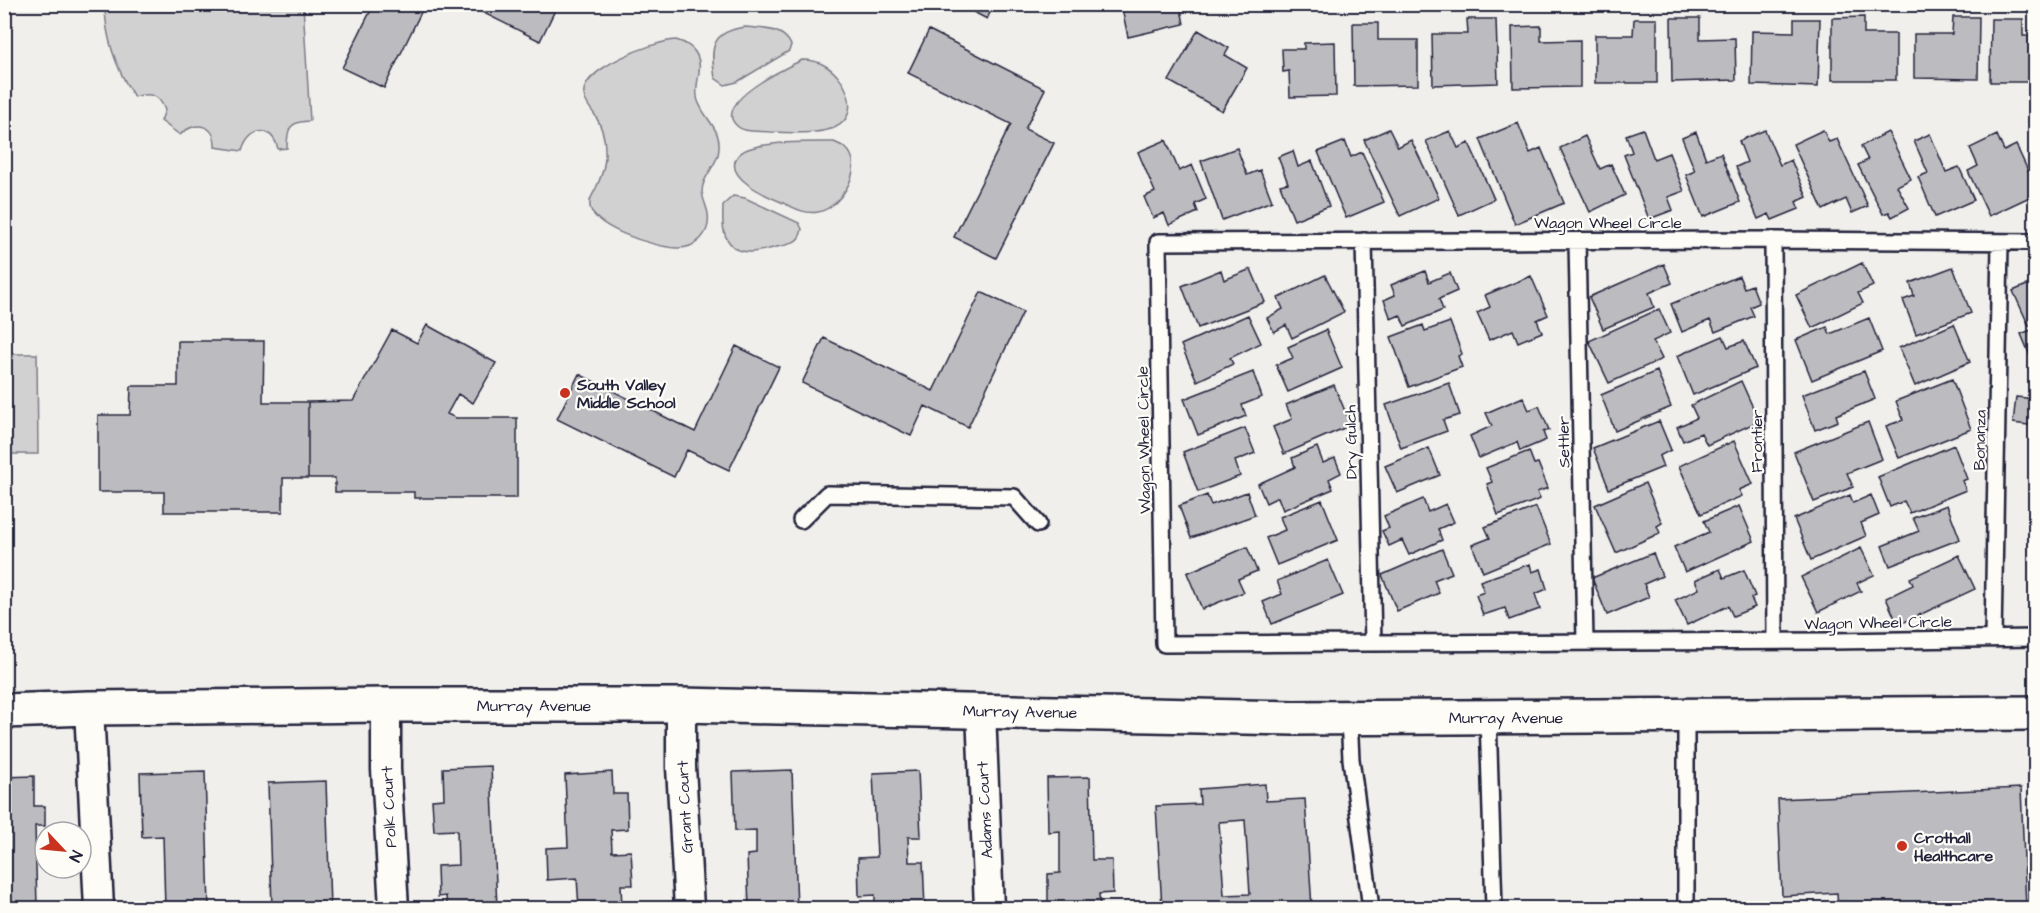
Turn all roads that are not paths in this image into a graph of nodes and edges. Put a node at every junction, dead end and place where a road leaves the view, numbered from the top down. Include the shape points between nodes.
1 (1773, 240) junction
2 (1364, 241) junction
3 (1577, 241) junction
4 (2036, 242) edge
5 (2000, 243) junction
6 (801, 520) dead end
7 (1038, 524) dead end
8 (1994, 638) junction
9 (2036, 638) edge
10 (1585, 642) junction
11 (1775, 642) junction
12 (1373, 643) junction
13 (386, 705) junction
14 (681, 705) junction
15 (89, 708) junction
16 (4, 711) edge
17 (981, 711) junction
18 (2036, 713) edge
19 (1686, 715) junction
20 (1349, 717) junction
21 (1488, 717) junction
22 (99, 909) edge
23 (394, 909) edge
24 (689, 909) edge
25 (989, 909) edge
26 (1371, 909) edge
27 (1494, 909) edge
28 (1686, 909) edge

1 - 3 lane, Wagon Wheel Circle
1 - 5 lane, Wagon Wheel Circle
1 - 11 lane, Frontier
2 - 3 lane, Wagon Wheel Circle
2 - 12 lane, Dry Gulch
2 - 12 lane, Wagon Wheel Circle via 1158,242 1164,644
3 - 10 lane, Settler
4 - 5 lane, Wagon Wheel Circle
5 - 8 lane, Bonanza
6 - 7 lane via 827,494 1014,497
8 - 9 lane, Wagon Wheel Circle
8 - 11 lane, Wagon Wheel Circle
10 - 11 lane, Wagon Wheel Circle
10 - 12 lane, Wagon Wheel Circle
13 - 14 street, Murray Avenue
13 - 15 street, Murray Avenue
13 - 23 street, Polk Court
14 - 17 street, Murray Avenue
14 - 24 street, Grant Court
15 - 16 street, Murray Avenue
15 - 22 street
17 - 20 street, Murray Avenue
17 - 25 street, Adams Court
18 - 19 street, Murray Avenue
19 - 21 street, Murray Avenue
19 - 28 lane
20 - 21 street, Murray Avenue
20 - 26 lane
21 - 27 lane

